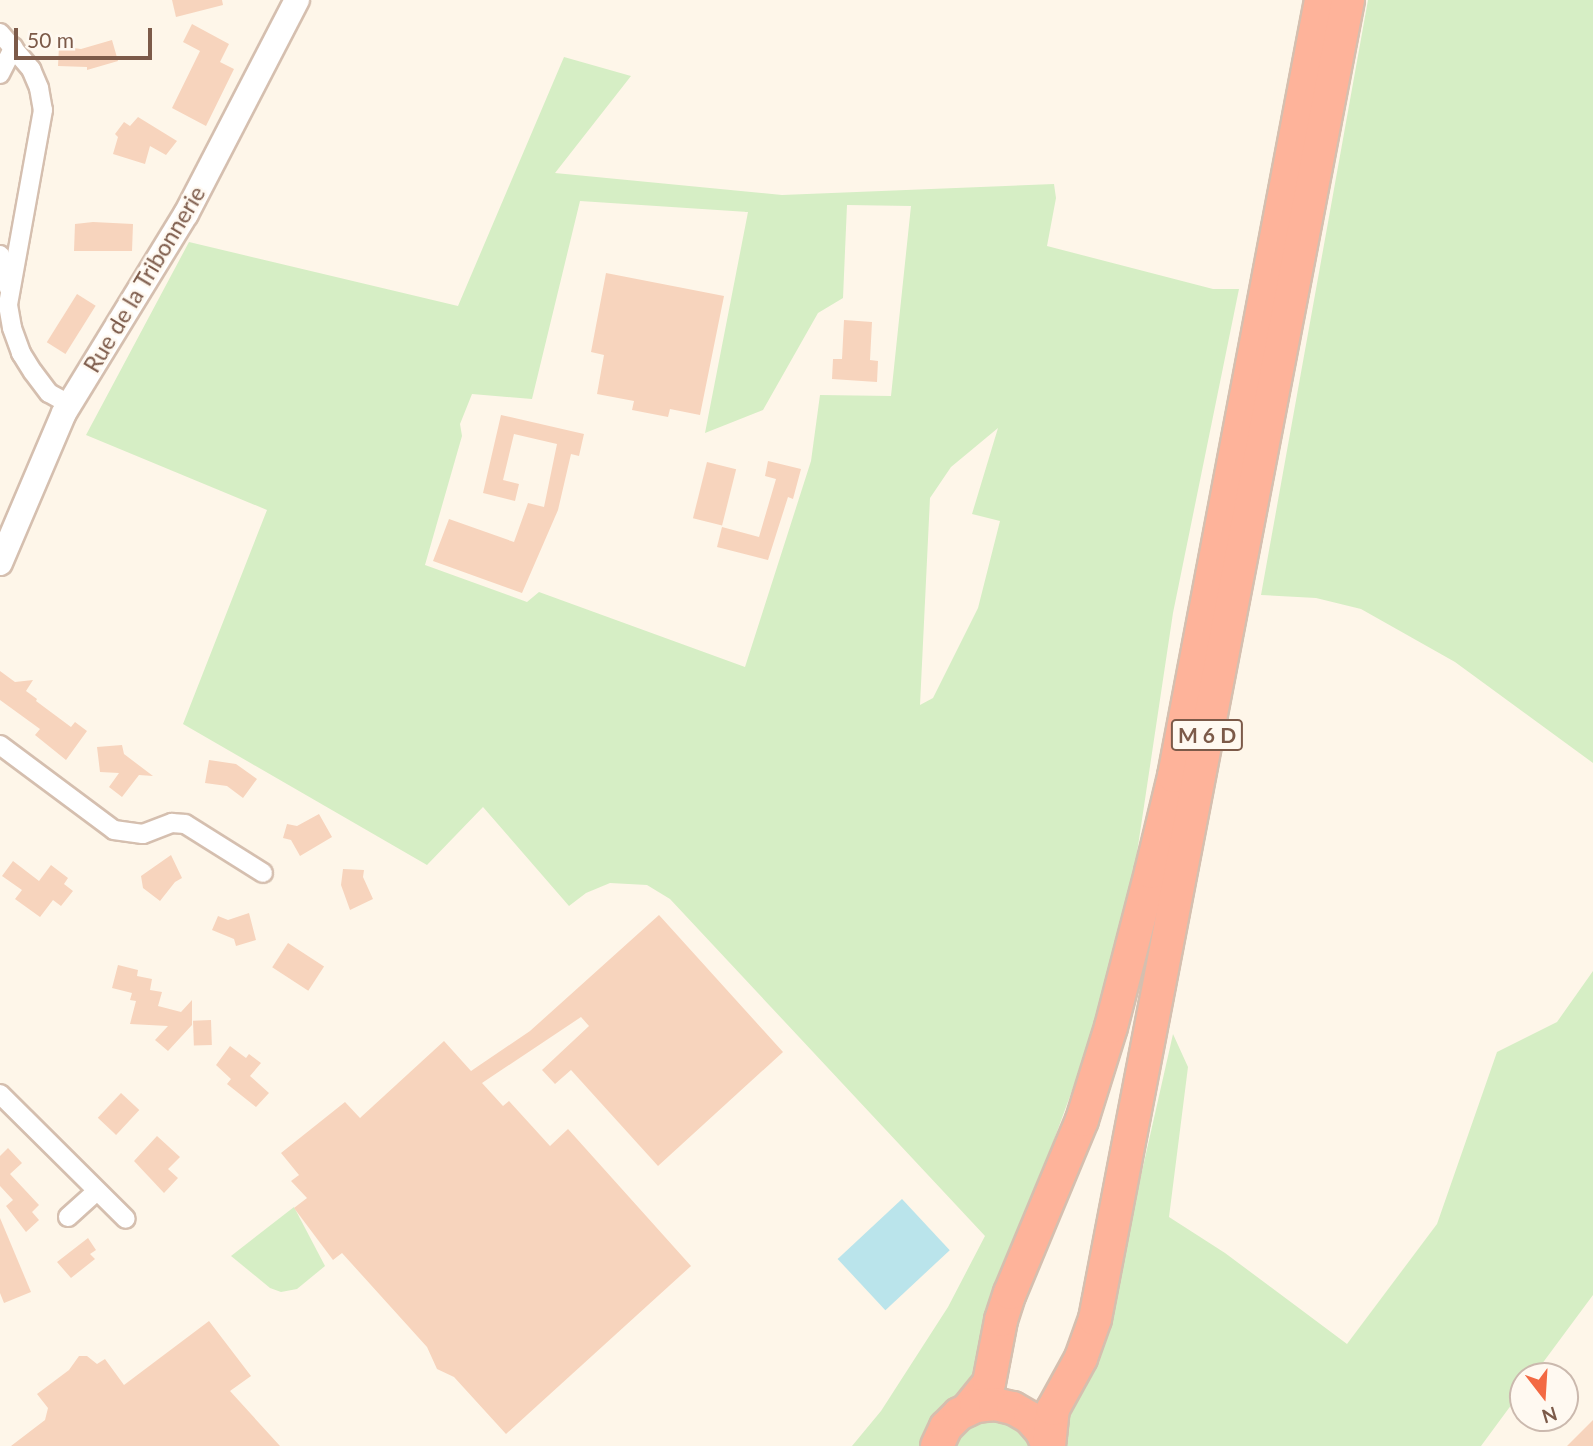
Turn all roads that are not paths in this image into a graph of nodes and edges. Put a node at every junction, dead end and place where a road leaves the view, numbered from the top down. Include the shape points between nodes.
1 (297, 0) edge
2 (1321, 0) edge
3 (1348, 0) edge
4 (0, 33) edge
5 (14, 47) junction
6 (0, 74) edge
7 (0, 255) edge
8 (10, 294) junction
9 (69, 404) junction
10 (0, 563) edge
11 (0, 745) edge
12 (263, 873) dead end
13 (0, 1094) edge
14 (97, 1191) junction
15 (68, 1217) dead end
16 (126, 1219) dead end
17 (967, 1410) junction
18 (937, 1446) edge
19 (1048, 1446) edge

1 - 9 street, Rue de la Tribonnerie via 186,214
2 - 17 highway, M 6 D via 1151,872 1086,1107 1010,1293 989,1383
3 - 19 highway, M 6 D via 1096,1319 1053,1409
4 - 5 street
5 - 6 street
5 - 8 street via 36,78 43,110
7 - 8 street
8 - 9 street via 12,328 21,353 50,393
9 - 10 street, Rue de la Tribonnerie
11 - 12 street via 114,830 143,834 172,823 185,824
13 - 14 street
14 - 15 street
14 - 16 street
17 - 18 highway via 946,1427
17 - 19 highway via 985,1405 1013,1408 1036,1424

